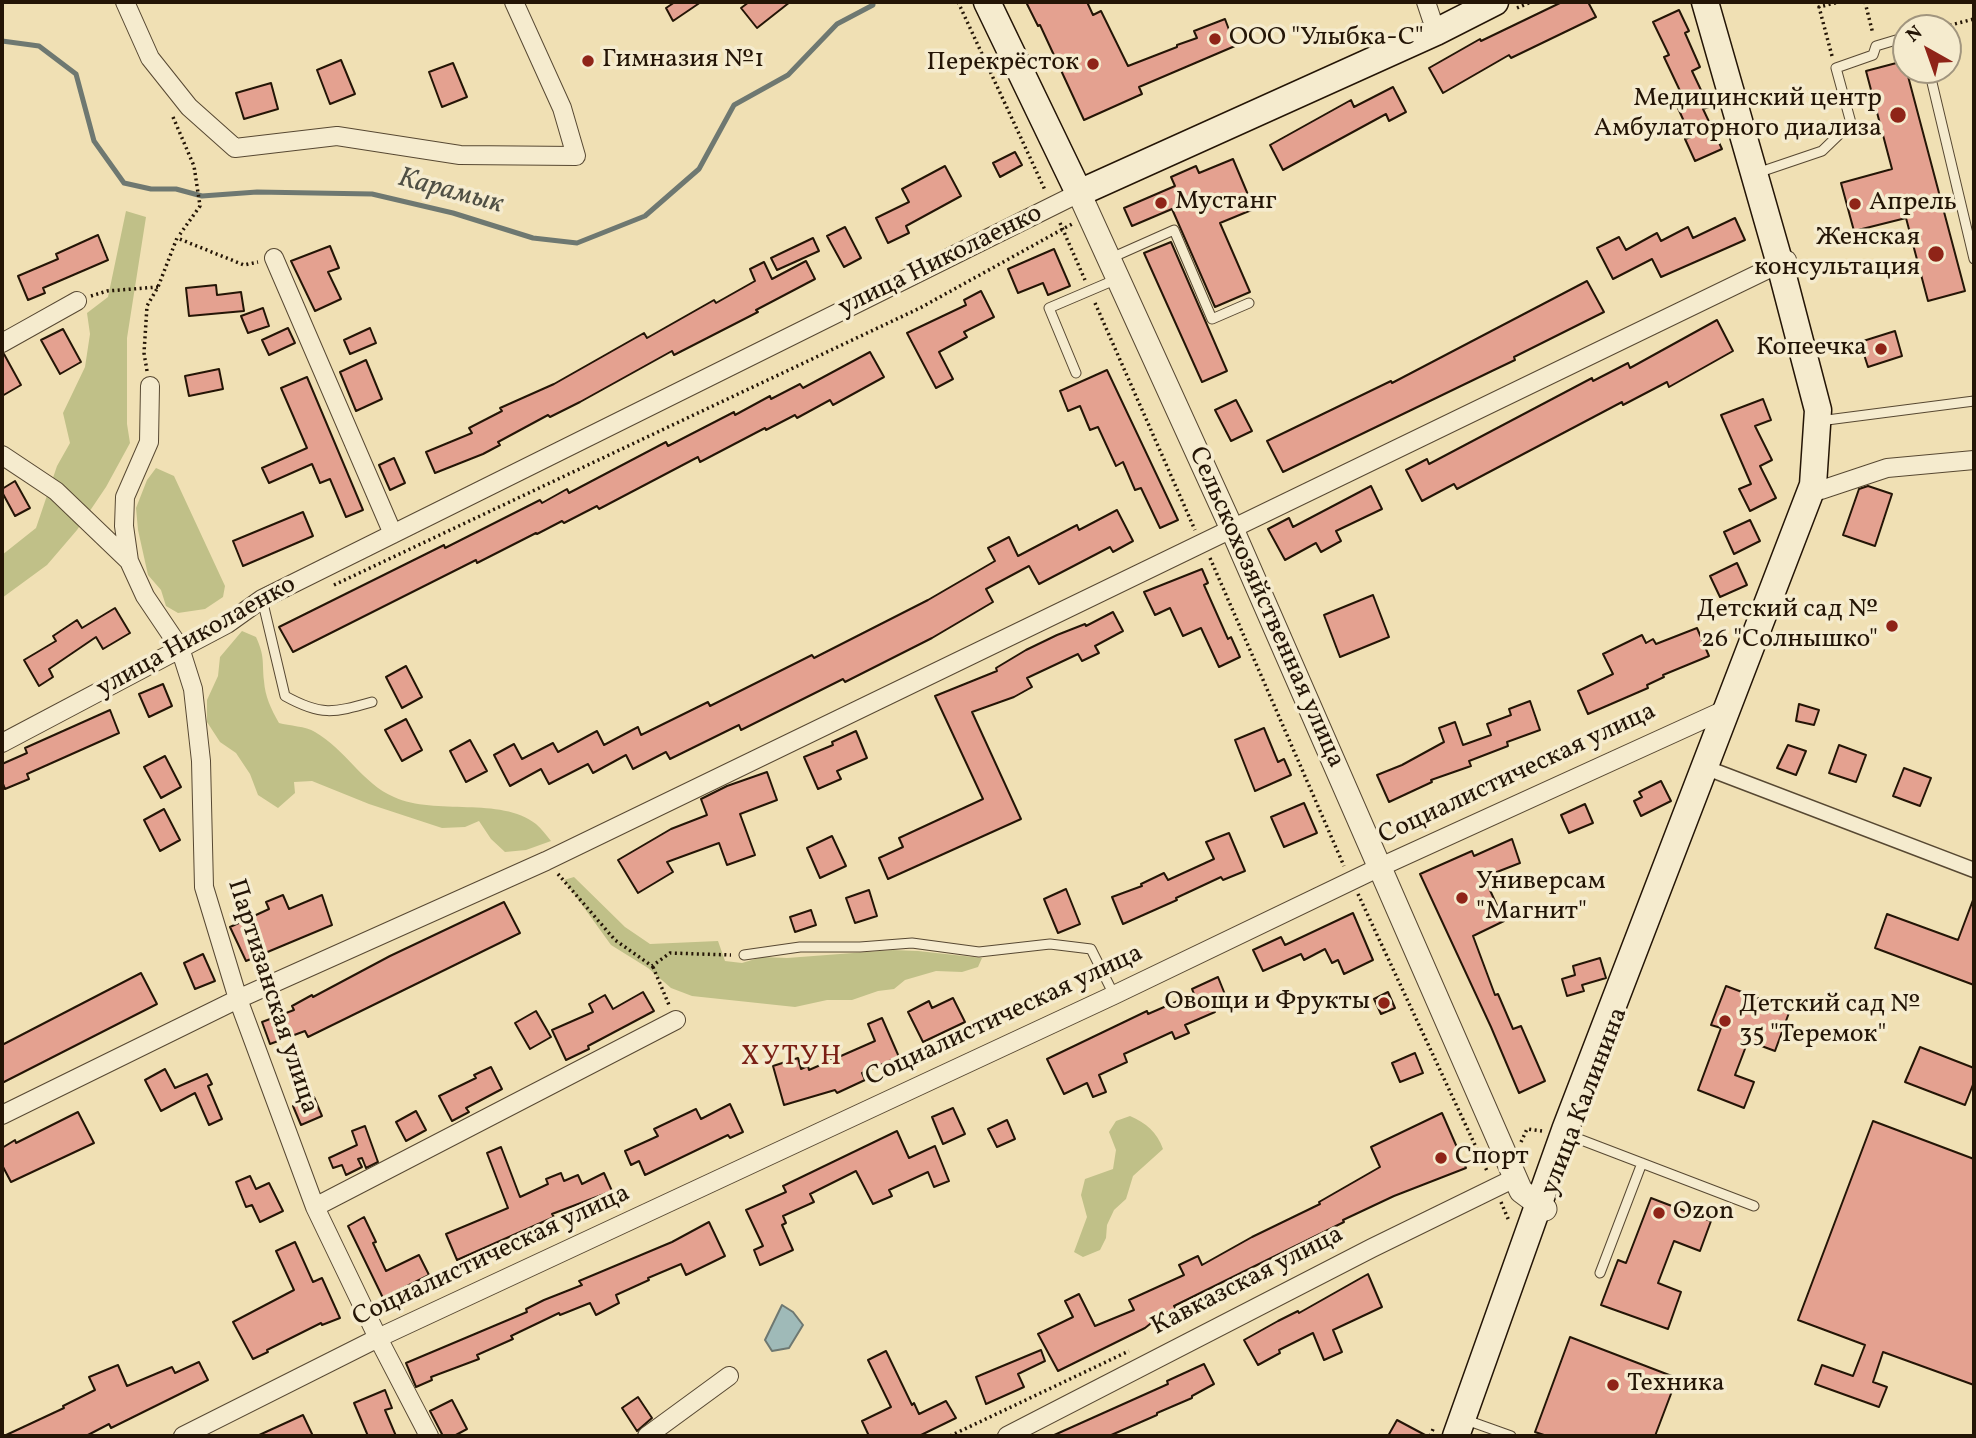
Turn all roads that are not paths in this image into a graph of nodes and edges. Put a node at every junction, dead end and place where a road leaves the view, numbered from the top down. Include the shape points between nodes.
1 (125, 2) edge
2 (514, 2) edge
3 (987, 2) edge
4 (1426, 2) edge
5 (1705, 2) edge
6 (1717, 2) edge
7 (1503, 6) edge
8 (1436, 32) junction
9 (1892, 41) edge
10 (1932, 84) edge
11 (1763, 171) junction
12 (1084, 204) junction
13 (274, 258) road end
14 (1974, 259) edge
15 (1783, 262) junction
16 (1114, 268) junction
17 (77, 301) dead end
18 (1249, 303) dead end
19 (2, 343) edge
20 (1076, 373) dead end
21 (150, 386) road end
22 (1974, 401) edge
23 (1827, 420) junction
24 (2, 455) edge
25 (1974, 460) edge
26 (1821, 490) junction
27 (1232, 528) junction
28 (393, 534) junction
29 (129, 561) junction
30 (262, 600) junction
31 (180, 648) junction
32 (372, 702) dead end
33 (1733, 706) junction
34 (2, 743) edge
35 (1712, 770) junction
36 (1378, 867) junction
37 (1974, 870) edge
38 (744, 955) road end
39 (1114, 995) junction
40 (238, 999) junction
41 (676, 1020) road end
42 (2, 1115) edge
43 (1571, 1136) junction
44 (1642, 1164) junction
45 (1515, 1178) junction
46 (1754, 1206) dead end
47 (315, 1207) junction
48 (1541, 1207) junction
49 (1600, 1273) dead end
50 (378, 1338) junction
51 (729, 1376) dead end
52 (1456, 1429) edge
53 (183, 1436) edge
54 (429, 1436) edge
55 (647, 1436) edge
56 (1007, 1436) edge
57 (1511, 1436) edge

1 - 2 street via 150,58 189,107 235,148 337,136 460,155 576,156 562,108
3 - 12 main road, Сельскохозяйственная улица
4 - 8 street
5 - 15 main road
6 - 11 main road, улица Калинина
7 - 8 main road, улица Николаенко
8 - 12 main road, улица Николаенко
9 - 11 lane via 1876,46 1873,55 1836,68 1851,123 1822,151
10 - 14 lane
11 - 15 main road, улица Калинина
12 - 16 street, Сельскохозяйственная улица
12 - 28 street, улица Николаенко via 1052,206
13 - 28 street
15 - 23 main road, улица Калинина via 1828,410
15 - 27 street
15 - 33 main road via 1818,410 1813,485
16 - 18 lane via 1174,230 1212,319
16 - 20 lane via 1089,291 1049,308
16 - 27 street, Сельскохозяйственная улица
17 - 19 street
21 - 29 street via 149,442 124,497
22 - 23 lane
23 - 26 main road, улица Калинина
24 - 29 street, Партизанская улица via 56,491
25 - 26 street via 1887,468
26 - 33 main road, улица Калинина
27 - 36 street, Сельскохозяйственная улица
27 - 40 street via 546,861
28 - 30 street, улица Николаенко
29 - 31 street, Партизанская улица via 145,596
30 - 31 street, улица Николаенко
30 - 32 lane via 285,696 309,709 338,712
31 - 34 street, улица Николаенко
31 - 40 street, Партизанская улица via 193,689 201,761 204,887
33 - 35 main road, улица Калинина
33 - 36 street, Социалистическая улица
33 - 48 main road
35 - 37 street
35 - 43 main road, улица Калинина
36 - 39 street, Социалистическая улица
36 - 45 street, Сельскохозяйственная улица
38 - 39 lane via 800,947 912,943 979,952 1051,944 1091,949
39 - 50 street, Социалистическая улица
40 - 42 street
40 - 47 street, Партизанская улица
41 - 47 street
43 - 44 lane
43 - 48 main road, улица Калинина
44 - 46 lane
44 - 49 lane
45 - 48 street, Сельскохозяйственная улица via 1521,1191
45 - 56 street, Кавказская улица
47 - 50 street, Партизанская улица
48 - 52 main road, улица Калинина
50 - 53 street, Социалистическая улица
50 - 54 street, Партизанская улица
51 - 55 street
52 - 57 lane

